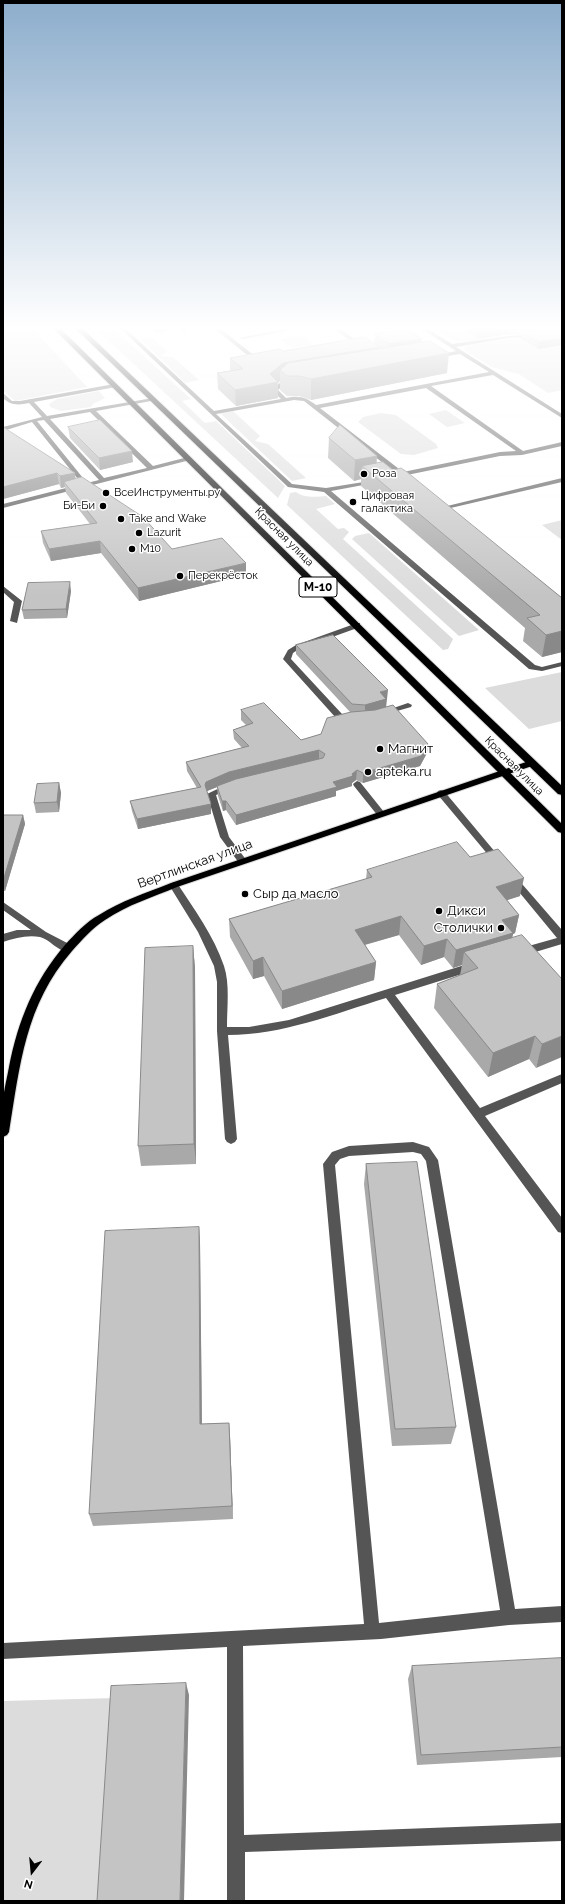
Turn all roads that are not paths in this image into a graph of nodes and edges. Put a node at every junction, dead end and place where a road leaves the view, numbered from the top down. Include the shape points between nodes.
1 (50, 418) edge
2 (100, 418) edge
3 (146, 418) edge
4 (171, 418) edge
5 (217, 418) edge
6 (330, 418) edge
7 (473, 418) edge
8 (44, 419) junction
9 (34, 420) junction
10 (3, 429) edge
11 (562, 444) edge
12 (522, 452) junction
13 (188, 459) junction
14 (151, 468) junction
15 (402, 475) junction
16 (387, 478) edge
17 (379, 479) edge
18 (103, 480) junction
19 (408, 480) edge
20 (562, 480) edge
21 (86, 485) junction
22 (326, 490) junction
23 (436, 503) edge
24 (3, 506) edge
25 (442, 508) junction
26 (448, 512) edge
27 (3, 588) edge
28 (14, 621) dead end
29 (357, 625) junction
30 (562, 664) edge
31 (408, 705) dead end
32 (374, 716) edge
33 (360, 720) edge
34 (532, 763) junction
35 (504, 773) junction
36 (240, 783) edge
37 (357, 784) dead end
38 (562, 792) edge
39 (441, 793) junction
40 (381, 814) junction
41 (562, 830) edge
42 (242, 861) junction
43 (174, 885) junction
44 (3, 904) edge
45 (43, 934) junction
46 (3, 938) edge
47 (562, 939) edge
48 (67, 948) junction
49 (512, 955) edge
50 (482, 964) edge
51 (388, 993) junction
52 (222, 1031) junction
53 (562, 1078) edge
54 (478, 1114) junction
55 (3, 1132) edge
56 (231, 1140) dead end
57 (562, 1228) edge
58 (562, 1614) edge
59 (509, 1617) junction
60 (372, 1631) junction
61 (236, 1639) junction
62 (3, 1651) edge
63 (562, 1832) edge
64 (236, 1844) junction
65 (236, 1901) edge

1 - 8 street
2 - 14 street
3 - 13 highway, Красная улица / М-10
4 - 34 highway, Красная улица / М-10
5 - 22 street via 290,486
6 - 15 street
7 - 12 street
8 - 9 street
8 - 18 street
9 - 10 street
9 - 21 street
11 - 12 street
12 - 15 street via 500,454
13 - 14 street
13 - 29 highway, Красная улица / М-10
14 - 18 street
15 - 16 street
15 - 19 street
17 - 22 street
18 - 21 street
20 - 25 street
21 - 24 street
22 - 30 street via 532,667 542,669
23 - 25 street
25 - 26 street
27 - 28 street via 18,602
29 - 33 street via 301,645 293,649 287,659 339,716 349,720
29 - 35 highway, Красная улица / М-10
31 - 32 street
34 - 35 main road, Вертлинская улица
34 - 38 highway, Красная улица / М-10
35 - 39 main road, Вертлинская улица
35 - 41 highway, Красная улица / М-10
36 - 42 street via 211,794 225,837
37 - 40 street
39 - 40 main road, Вертлинская улица
39 - 47 street
40 - 42 main road, Вертлинская улица
42 - 43 main road, Вертлинская улица
43 - 48 main road, Вертлинская улица via 133,901 102,918
43 - 52 street via 203,932 219,966 222,982
44 - 45 street
45 - 46 street via 17,933
45 - 48 street
47 - 49 street
48 - 55 main road, Вертлинская улица via 44,977 22,1029
50 - 51 street
51 - 52 street via 289,1024 250,1031
51 - 54 street
52 - 56 street
53 - 54 street
54 - 57 street
58 - 59 street
59 - 60 street
59 - 60 street via 432,1160 425,1150 413,1147 349,1151 336,1155 329,1164
60 - 61 street
61 - 62 street
61 - 64 street
63 - 64 street
64 - 65 street

